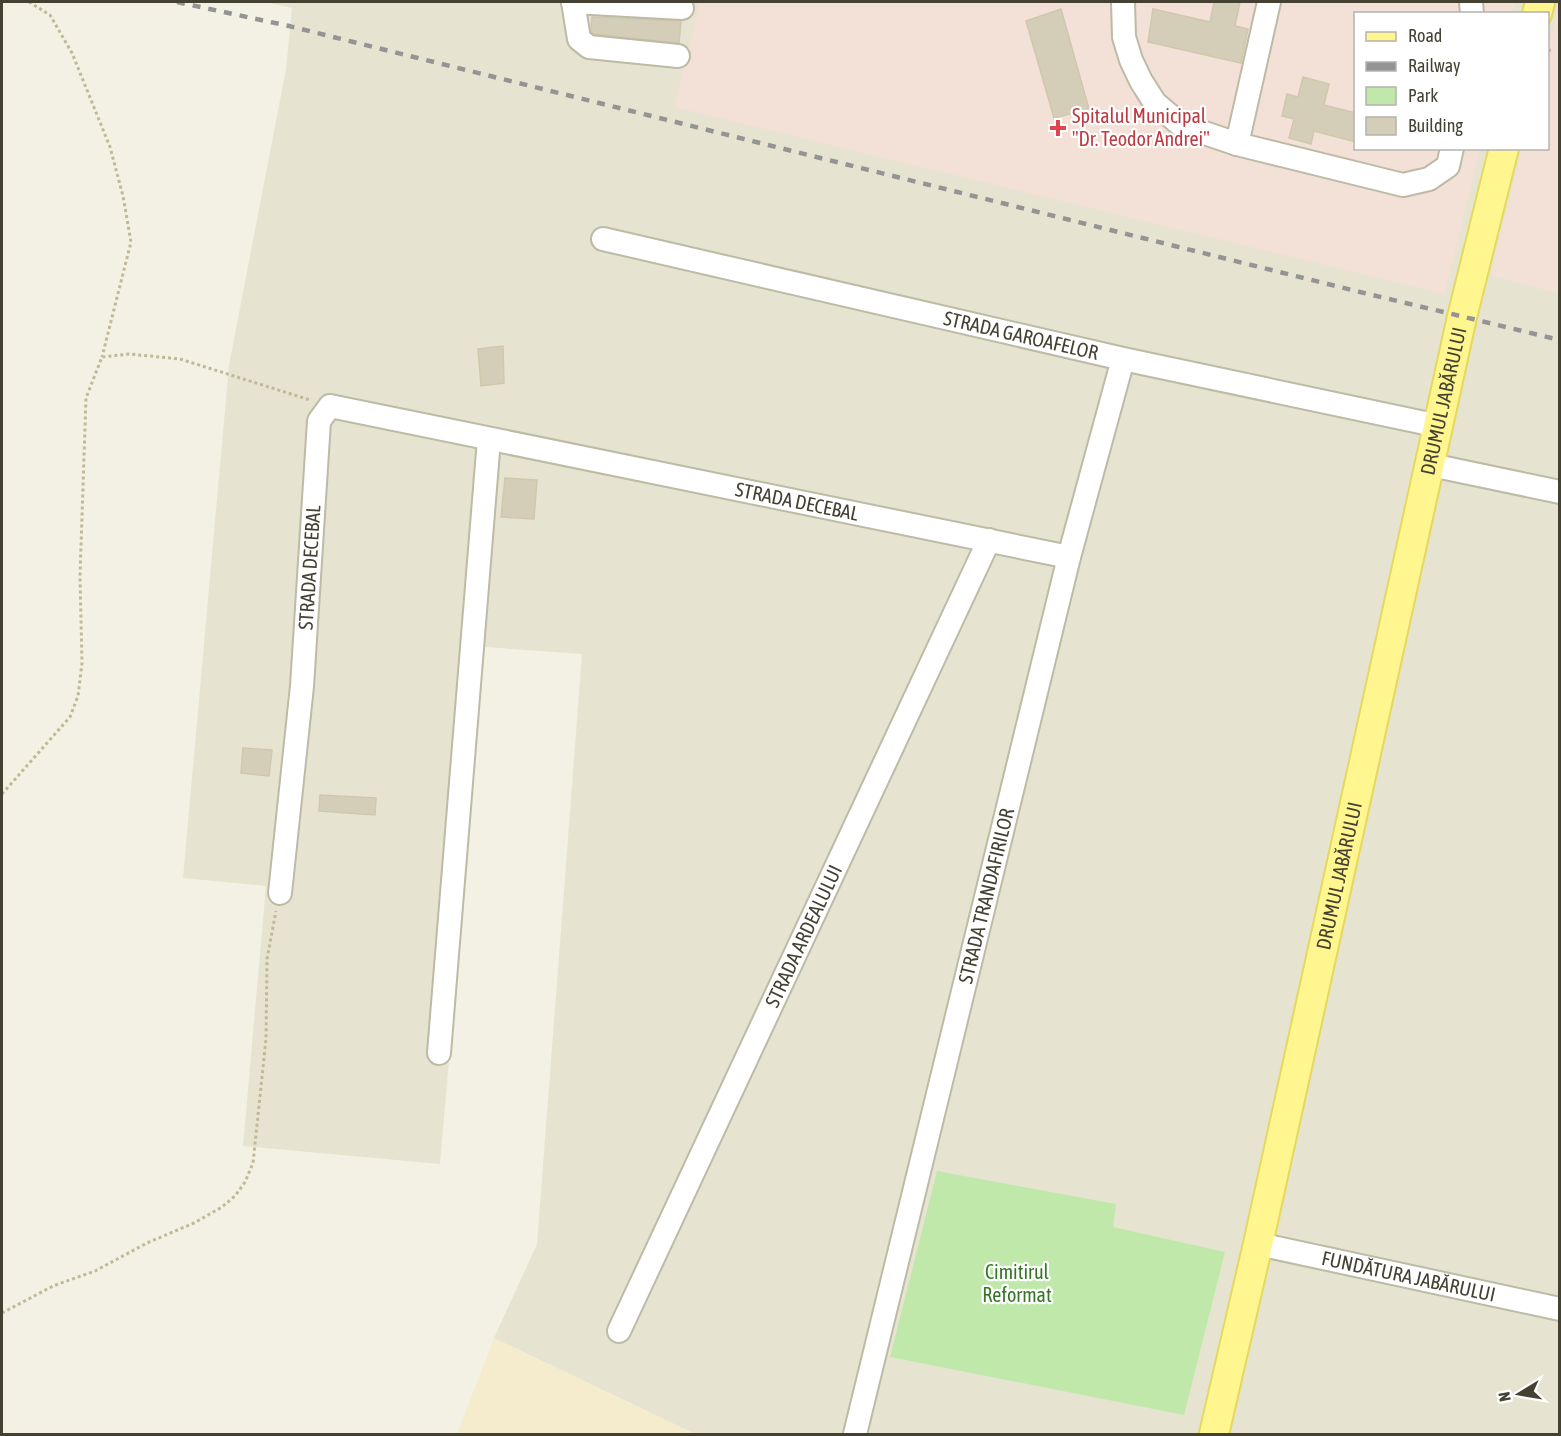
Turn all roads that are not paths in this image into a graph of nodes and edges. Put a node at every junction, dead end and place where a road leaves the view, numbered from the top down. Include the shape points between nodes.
1 (573, 2) edge
2 (1123, 2) edge
3 (1269, 2) edge
4 (682, 8) dead end
5 (678, 56) dead end
6 (1237, 144) junction
7 (1452, 150) edge
8 (1504, 150) edge
9 (603, 239) dead end
10 (1123, 359) junction
11 (1439, 426) junction
12 (489, 438) junction
13 (1431, 465) junction
14 (1560, 492) edge
15 (989, 540) junction
16 (1069, 557) junction
17 (280, 893) road end
18 (439, 1053) dead end
19 (1258, 1244) junction
20 (1560, 1309) edge
21 (619, 1331) dead end
22 (855, 1434) edge
23 (1214, 1434) edge

1 - 4 street
1 - 5 street via 579,39 590,47
2 - 6 street via 1124,37 1131,60 1155,103 1181,124
3 - 6 street
6 - 7 street via 1403,185 1429,179 1448,166
8 - 11 main road, DRUMUL JABĂRULUI
9 - 10 street, STRADA GAROAFELOR
10 - 11 street, STRADA GAROAFELOR
10 - 16 street, STRADA TRANDAFIRILOR
11 - 13 main road, DRUMUL JABĂRULUI
12 - 15 street, STRADA DECEBAL
12 - 17 street, STRADA DECEBAL via 330,406 319,421 302,686
12 - 18 street
13 - 14 street
13 - 19 main road, DRUMUL JABĂRULUI
15 - 16 street, STRADA DECEBAL
15 - 21 street, STRADA ARDEALULUI
16 - 22 street, STRADA TRANDAFIRILOR
19 - 20 street, FUNDĂTURA JABĂRULUI
19 - 23 main road, DRUMUL JABĂRULUI

